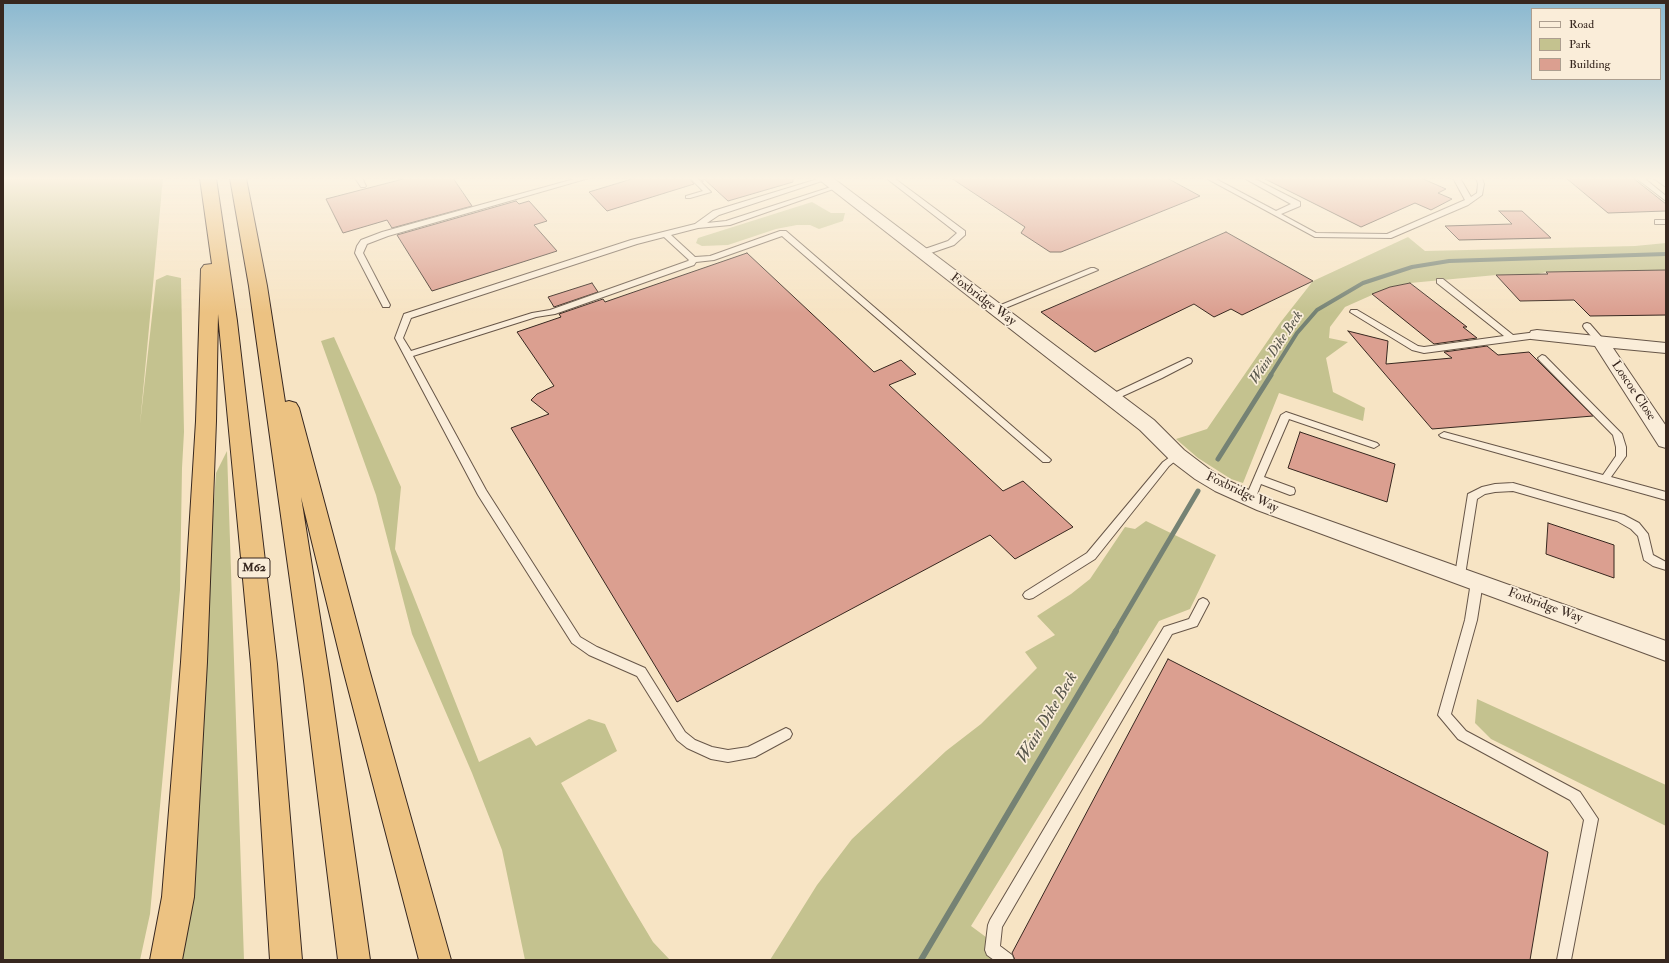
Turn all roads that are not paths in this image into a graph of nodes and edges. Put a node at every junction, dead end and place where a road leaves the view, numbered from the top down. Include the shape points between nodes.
1 (209, 223) edge
2 (215, 223) edge
3 (246, 223) edge
4 (425, 223) edge
5 (703, 223) edge
6 (727, 223) edge
7 (883, 223) edge
8 (949, 223) edge
9 (1292, 223) edge
10 (1417, 223) edge
11 (698, 226) junction
12 (665, 234) junction
13 (922, 253) junction
14 (694, 260) junction
15 (1094, 270) dead end
16 (1440, 281) dead end
17 (258, 286) junction
18 (386, 305) dead end
19 (995, 309) junction
20 (1354, 312) dead end
21 (1587, 326) dead end
22 (1538, 335) joint
23 (1511, 338) junction
24 (1600, 341) junction
25 (1666, 348) edge
26 (408, 355) junction
27 (1542, 358) dead end
28 (1188, 361) dead end
29 (1111, 398) junction
30 (1444, 435) dead end
31 (1664, 435) edge
32 (1374, 444) dead end
33 (1177, 455) junction
34 (1046, 460) dead end
35 (1258, 479) junction
36 (1605, 479) junction
37 (1290, 491) dead end
38 (1666, 496) edge
39 (1250, 499) junction
40 (1666, 566) edge
41 (1469, 579) junction
42 (1029, 595) dead end
43 (1203, 603) dead end
44 (1666, 651) edge
45 (786, 734) dead end
46 (166, 960) edge
47 (286, 960) edge
48 (354, 960) edge
49 (435, 960) edge
50 (1007, 960) edge
51 (1564, 960) edge

1 - 46 highway, M62 via 206,421 194,662 178,897
2 - 47 highway, M62 via 228,321 263,656
3 - 17 highway
4 - 18 lane via 370,239 361,246 359,253
5 - 11 lane
6 - 11 lane
7 - 13 street, Foxbridge Way
8 - 13 lane via 962,233 951,243
9 - 10 lane via 1315,235 1388,236
11 - 12 lane
12 - 14 lane
12 - 26 lane via 407,316 399,338
13 - 19 street, Foxbridge Way
14 - 26 lane via 552,312
14 - 34 lane via 710,258 783,234
15 - 19 lane
16 - 23 lane
17 - 48 highway via 317,681
17 - 49 highway via 354,661
19 - 29 street, Foxbridge Way
20 - 23 lane via 1415,348 1424,350
21 - 24 lane
22 - 23 lane
22 - 24 street, Loscoe Close
24 - 25 street, Loscoe Close
24 - 31 street, Loscoe Close
26 - 45 lane via 482,492 576,640 593,651 641,672 681,736 691,744 711,753 728,756 750,753
27 - 36 lane via 1617,434 1621,456
28 - 29 lane
29 - 33 street, Foxbridge Way via 1147,425
30 - 36 lane
32 - 35 lane via 1286,415
33 - 39 street, Foxbridge Way via 1202,474
33 - 42 lane via 1166,464 1091,556
35 - 37 lane
35 - 39 lane
36 - 38 lane
39 - 41 street, Foxbridge Way
40 - 41 lane via 1648,556 1643,534 1620,518 1513,487 1482,491 1472,497
41 - 44 street, Foxbridge Way
41 - 51 lane via 1471,620 1444,715 1462,735 1574,796 1591,819
43 - 50 lane via 1194,623 1168,630 995,925 992,950

